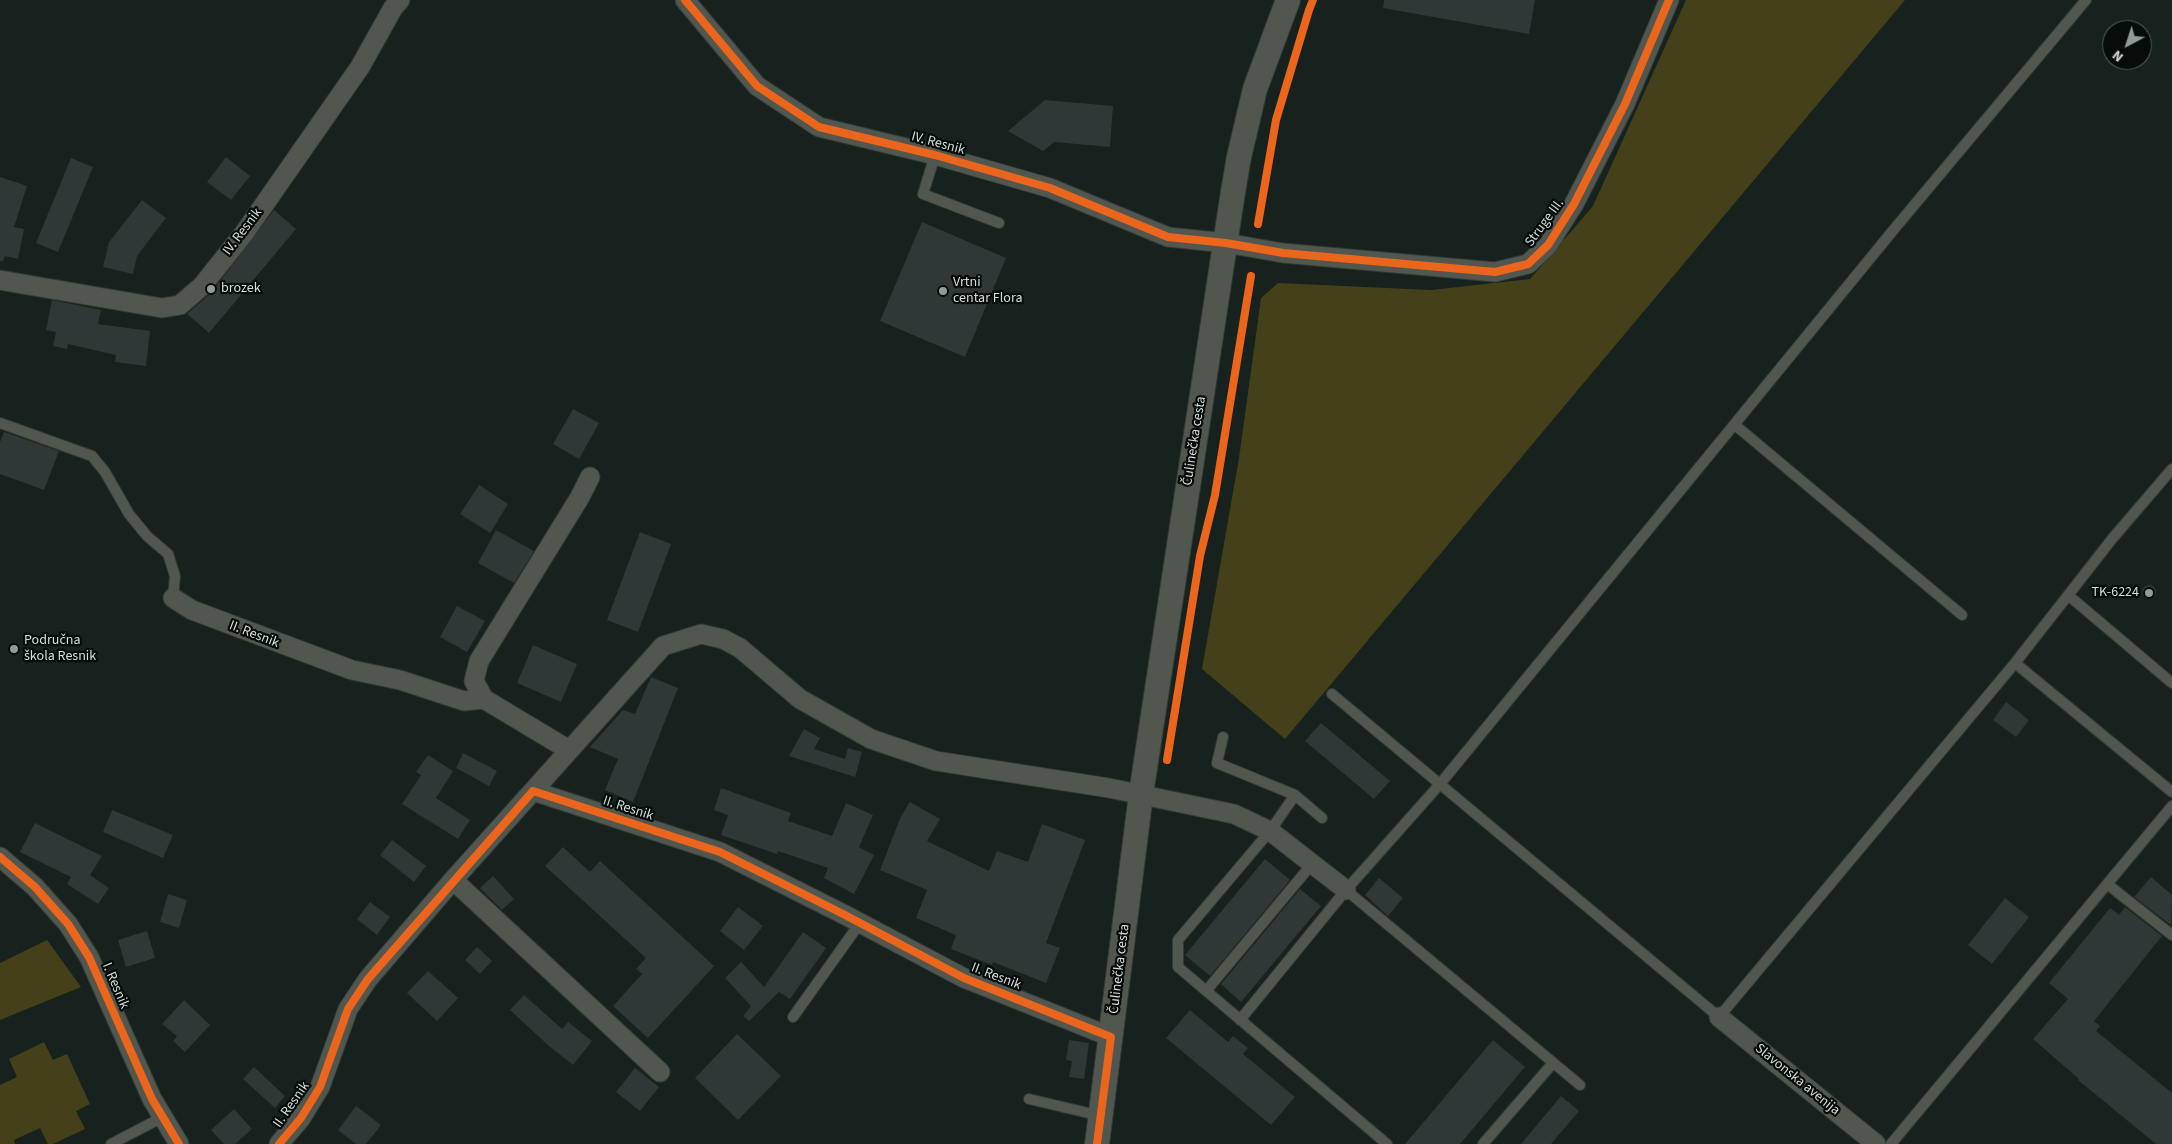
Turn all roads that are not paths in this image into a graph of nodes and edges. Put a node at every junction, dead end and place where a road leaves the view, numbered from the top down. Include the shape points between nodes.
1 (400, 0) edge
2 (685, 0) edge
3 (1288, 0) edge
4 (1669, 0) edge
5 (2086, 0) edge
6 (935, 156) junction
7 (999, 224) dead end
8 (1226, 244) junction
9 (0, 280) edge
10 (0, 424) edge
11 (1735, 425) junction
12 (2172, 469) edge
13 (590, 477) dead end
14 (2068, 595) junction
15 (173, 598) joint
16 (1962, 615) dead end
17 (2015, 663) junction
18 (2172, 683) edge
19 (1332, 694) dead end
20 (484, 699) junction
21 (1223, 737) dead end
22 (569, 750) junction
23 (1440, 784) junction
24 (533, 791) junction
25 (2172, 792) edge
26 (1141, 794) junction
27 (1295, 795) junction
28 (2172, 806) edge
29 (1322, 818) dead end
30 (1270, 831) junction
31 (0, 857) edge
32 (1312, 864) junction
33 (453, 880) junction
34 (2107, 884) junction
35 (1346, 890) junction
36 (860, 923) junction
37 (2172, 935) edge
38 (1206, 991) junction
39 (1719, 1016) junction
40 (793, 1017) dead end
41 (1240, 1020) junction
42 (1112, 1037) junction
43 (1553, 1063) junction
44 (660, 1072) dead end
45 (1580, 1085) dead end
46 (1029, 1099) dead end
47 (1101, 1116) junction
48 (163, 1117) junction
49 (111, 1144) edge
50 (179, 1144) edge
51 (279, 1144) edge
52 (1097, 1144) edge
53 (1387, 1144) edge
54 (1483, 1144) edge
55 (1876, 1144) edge
56 (1891, 1144) edge

1 - 9 street, IV. Resnik via 360,67 244,232 202,286 180,305 162,308
2 - 6 street, IV. Resnik via 757,86 819,127
3 - 8 street, Čulinečka cesta via 1255,89 1239,157
4 - 8 street, Struge III. via 1625,104 1574,204 1548,245 1528,264 1495,272 1283,253
5 - 11 lane
6 - 7 lane via 923,194
6 - 8 street, IV. Resnik via 1050,188 1168,237
8 - 26 street, Čulinečka cesta
10 - 15 lane via 92,456 129,514 168,554 175,576
11 - 16 lane
11 - 23 lane
12 - 14 lane
13 - 20 street via 479,661 474,680
14 - 17 lane
14 - 18 lane
15 - 20 street, II. Resnik via 192,610 352,670 400,680 464,701
17 - 25 lane
17 - 39 lane
19 - 23 lane
20 - 22 street
21 - 27 lane via 1217,763
22 - 24 street, II. Resnik
22 - 26 street, II. Resnik via 663,646 701,634 723,639 740,648 800,699 872,739 903,751 936,761
23 - 35 lane
23 - 39 lane
24 - 33 street, II. Resnik
24 - 36 street, II. Resnik via 720,852
26 - 30 street via 1234,814
26 - 42 street, Čulinečka cesta
27 - 29 lane
27 - 30 lane
28 - 34 lane
30 - 32 street
30 - 38 lane via 1178,940 1178,967
31 - 48 street, I. Resnik via 35,887 68,924 89,957 133,1059
32 - 35 street
32 - 38 lane
33 - 44 street
33 - 51 street, II. Resnik via 368,979 348,1009 320,1087 301,1118
34 - 37 lane
34 - 56 lane
35 - 41 lane
35 - 43 lane
36 - 40 lane
36 - 42 street, II. Resnik via 964,978
38 - 41 lane
39 - 55 street, Slavonska avenija
41 - 53 lane
42 - 47 street, Čulinečka cesta
43 - 45 lane
43 - 54 lane
46 - 47 lane
47 - 52 street, Čulinečka cesta
48 - 49 lane
48 - 50 street, I. Resnik

